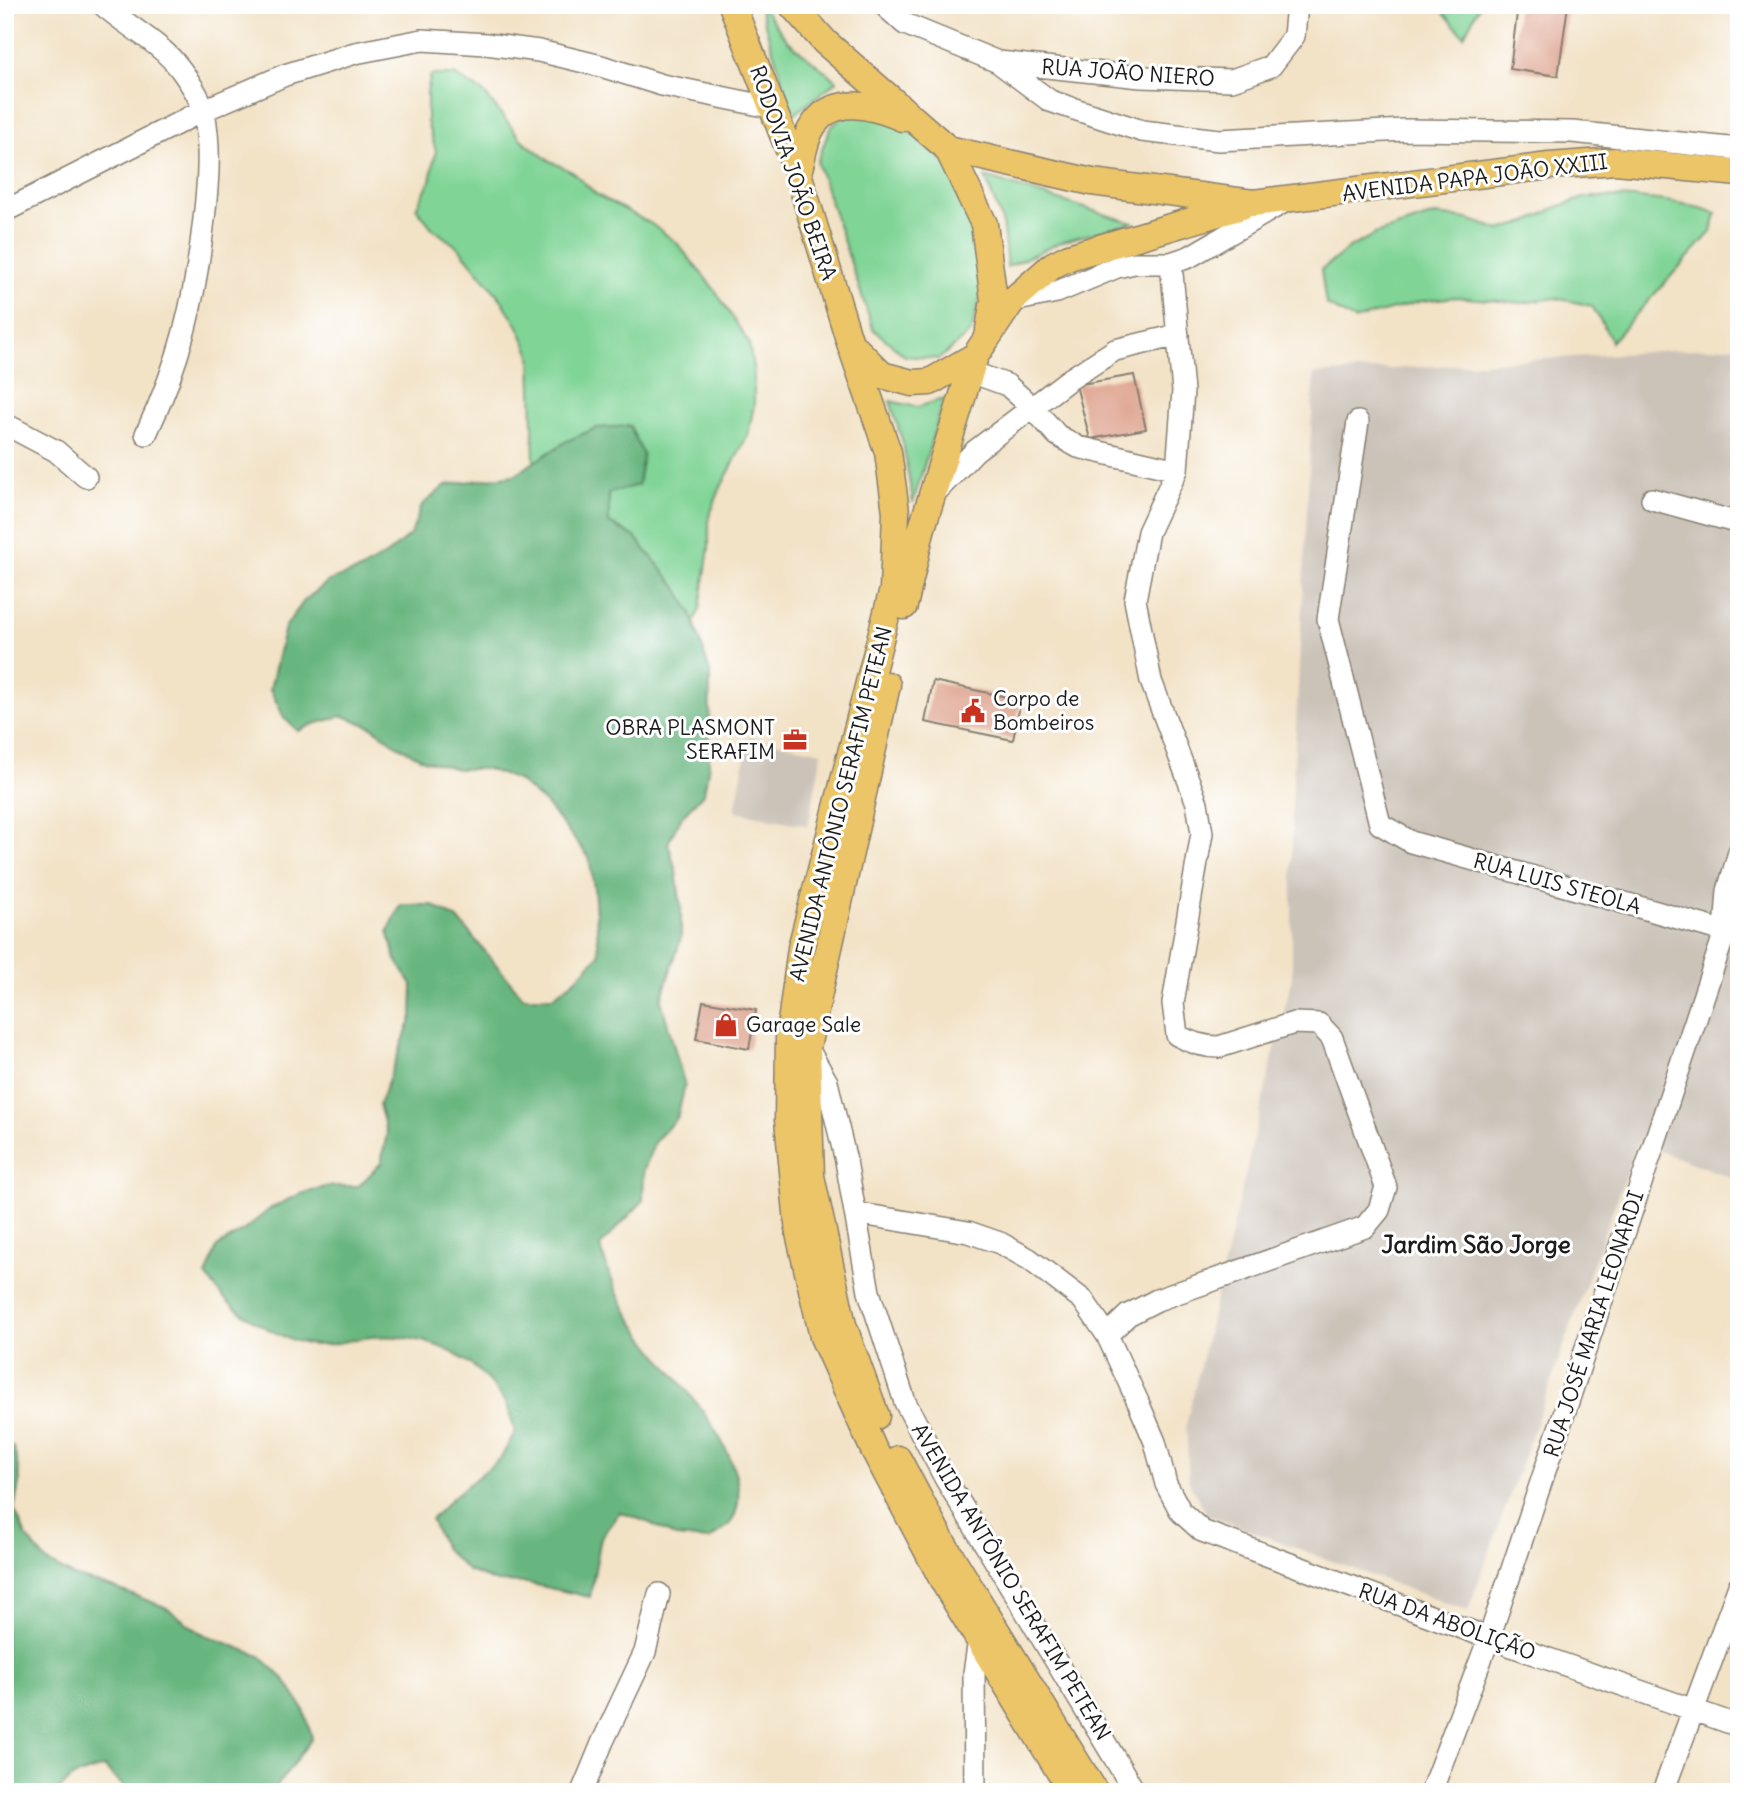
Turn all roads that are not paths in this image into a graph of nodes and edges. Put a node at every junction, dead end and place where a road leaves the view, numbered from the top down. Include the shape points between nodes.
1 (103, 5) edge
2 (732, 5) edge
3 (792, 5) edge
4 (884, 5) edge
5 (1297, 5) edge
6 (998, 62) junction
7 (774, 108) junction
8 (204, 110) junction
9 (920, 125) junction
10 (948, 149) junction
11 (1739, 149) edge
12 (797, 173) junction
13 (1739, 173) edge
14 (1287, 200) junction
15 (1253, 202) junction
16 (5, 211) edge
17 (1171, 263) junction
18 (1012, 301) junction
19 (1178, 335) junction
20 (850, 343) junction
21 (978, 355) junction
22 (1033, 408) junction
23 (1358, 422) dead end
24 (5, 424) edge
25 (146, 434) dead end
26 (1177, 470) junction
27 (86, 477) dead end
28 (930, 498) junction
29 (1652, 499) dead end
30 (1739, 523) edge
31 (1739, 852) edge
32 (1732, 934) edge
33 (807, 1047) junction
34 (855, 1213) junction
35 (1107, 1335) junction
36 (1739, 1586) edge
37 (659, 1594) dead end
38 (982, 1625) junction
39 (1489, 1638) junction
40 (1008, 1686) junction
41 (1693, 1709) junction
42 (974, 1715) junction
43 (1739, 1726) edge
44 (582, 1792) edge
45 (975, 1792) edge
46 (1072, 1792) edge
47 (1095, 1792) edge
48 (1136, 1792) edge
49 (1431, 1792) edge
50 (1663, 1792) edge

1 - 8 street via 166,54
2 - 7 main road, RODOVIA JOÃO BEIRA
3 - 9 main road via 825,42
4 - 6 street via 905,24
5 - 6 street, RUA JOÃO NIERO via 1294,36 1271,66 1232,80 1140,77
6 - 11 street via 1050,101 1142,131 1219,140 1404,130 1572,132
7 - 8 street via 662,85 539,51 422,40 355,53 285,75
7 - 12 main road, RODOVIA JOÃO BEIRA
8 - 16 street
8 - 25 street via 208,171 199,266 180,353
9 - 10 main road
9 - 12 main road via 876,107 847,104 825,114 811,130
10 - 15 main road, AVENIDA PAPA JOÃO XXIII via 1092,182
10 - 21 main road via 984,224 994,300
12 - 20 main road, RODOVIA JOÃO BEIRA
13 - 14 main road, AVENIDA PAPA JOÃO XXIII via 1616,161
14 - 15 main road, AVENIDA PAPA JOÃO XXIII
14 - 17 street
15 - 18 main road, AVENIDA PAPA JOÃO XXIII via 1069,257
17 - 18 street via 1117,267 1057,292
17 - 19 street
18 - 21 main road, AVENIDA PAPA JOÃO XXIII
19 - 22 street via 1115,350
19 - 26 street via 1183,391
20 - 21 main road via 882,375 912,383 930,382
20 - 38 main road, AVENIDA ANTÔNIO SERAFIM PETEAN via 888,452 896,512 893,589 801,948 789,1038 788,1120 799,1233 823,1337 873,1448 908,1517
21 - 22 street
21 - 28 main road
22 - 26 street via 1057,435 1078,447
22 - 28 street via 975,451
23 - 32 street, RUA LUIS STEOLA via 1328,619 1380,824 1411,842
24 - 27 street via 56,451
26 - 35 street via 1148,531 1135,600 1151,681 1197,803 1202,833 1172,1003 1177,1035 1192,1044 1219,1046 1294,1023 1319,1024 1332,1038 1386,1187 1380,1210 1365,1227 1157,1300 1128,1315
28 - 33 main road, AVENIDA ANTÔNIO SERAFIM PETEAN
29 - 30 street
31 - 32 street, RUA JOSÉ MARIA LEONARDI via 1728,891
32 - 39 street, RUA JOSÉ MARIA LEONARDI
33 - 34 street, AVENIDA ANTÔNIO SERAFIM PETEAN via 827,1082
33 - 38 main road, AVENIDA ANTÔNIO SERAFIM PETEAN via 811,1176 843,1325 877,1420
34 - 35 street via 968,1232 1000,1243 1030,1259 1083,1300
34 - 48 street, AVENIDA ANTÔNIO SERAFIM PETEAN via 869,1292 905,1402 945,1478
35 - 39 street, RUA DA ABOLIÇÃO via 1155,1442 1166,1484 1181,1512 1202,1531
36 - 41 street
37 - 44 street via 645,1652
38 - 40 main road, AVENIDA ANTÔNIO SERAFIM PETEAN
38 - 42 street via 974,1673
38 - 47 main road, AVENIDA ANTÔNIO SERAFIM PETEAN
39 - 41 street, RUA DA ABOLIÇÃO
39 - 49 street, RUA JOSÉ MARIA LEONARDI
40 - 42 street via 990,1690
40 - 46 main road, AVENIDA ANTÔNIO SERAFIM PETEAN
41 - 43 street, RUA DA ABOLIÇÃO
41 - 50 street
42 - 45 street

